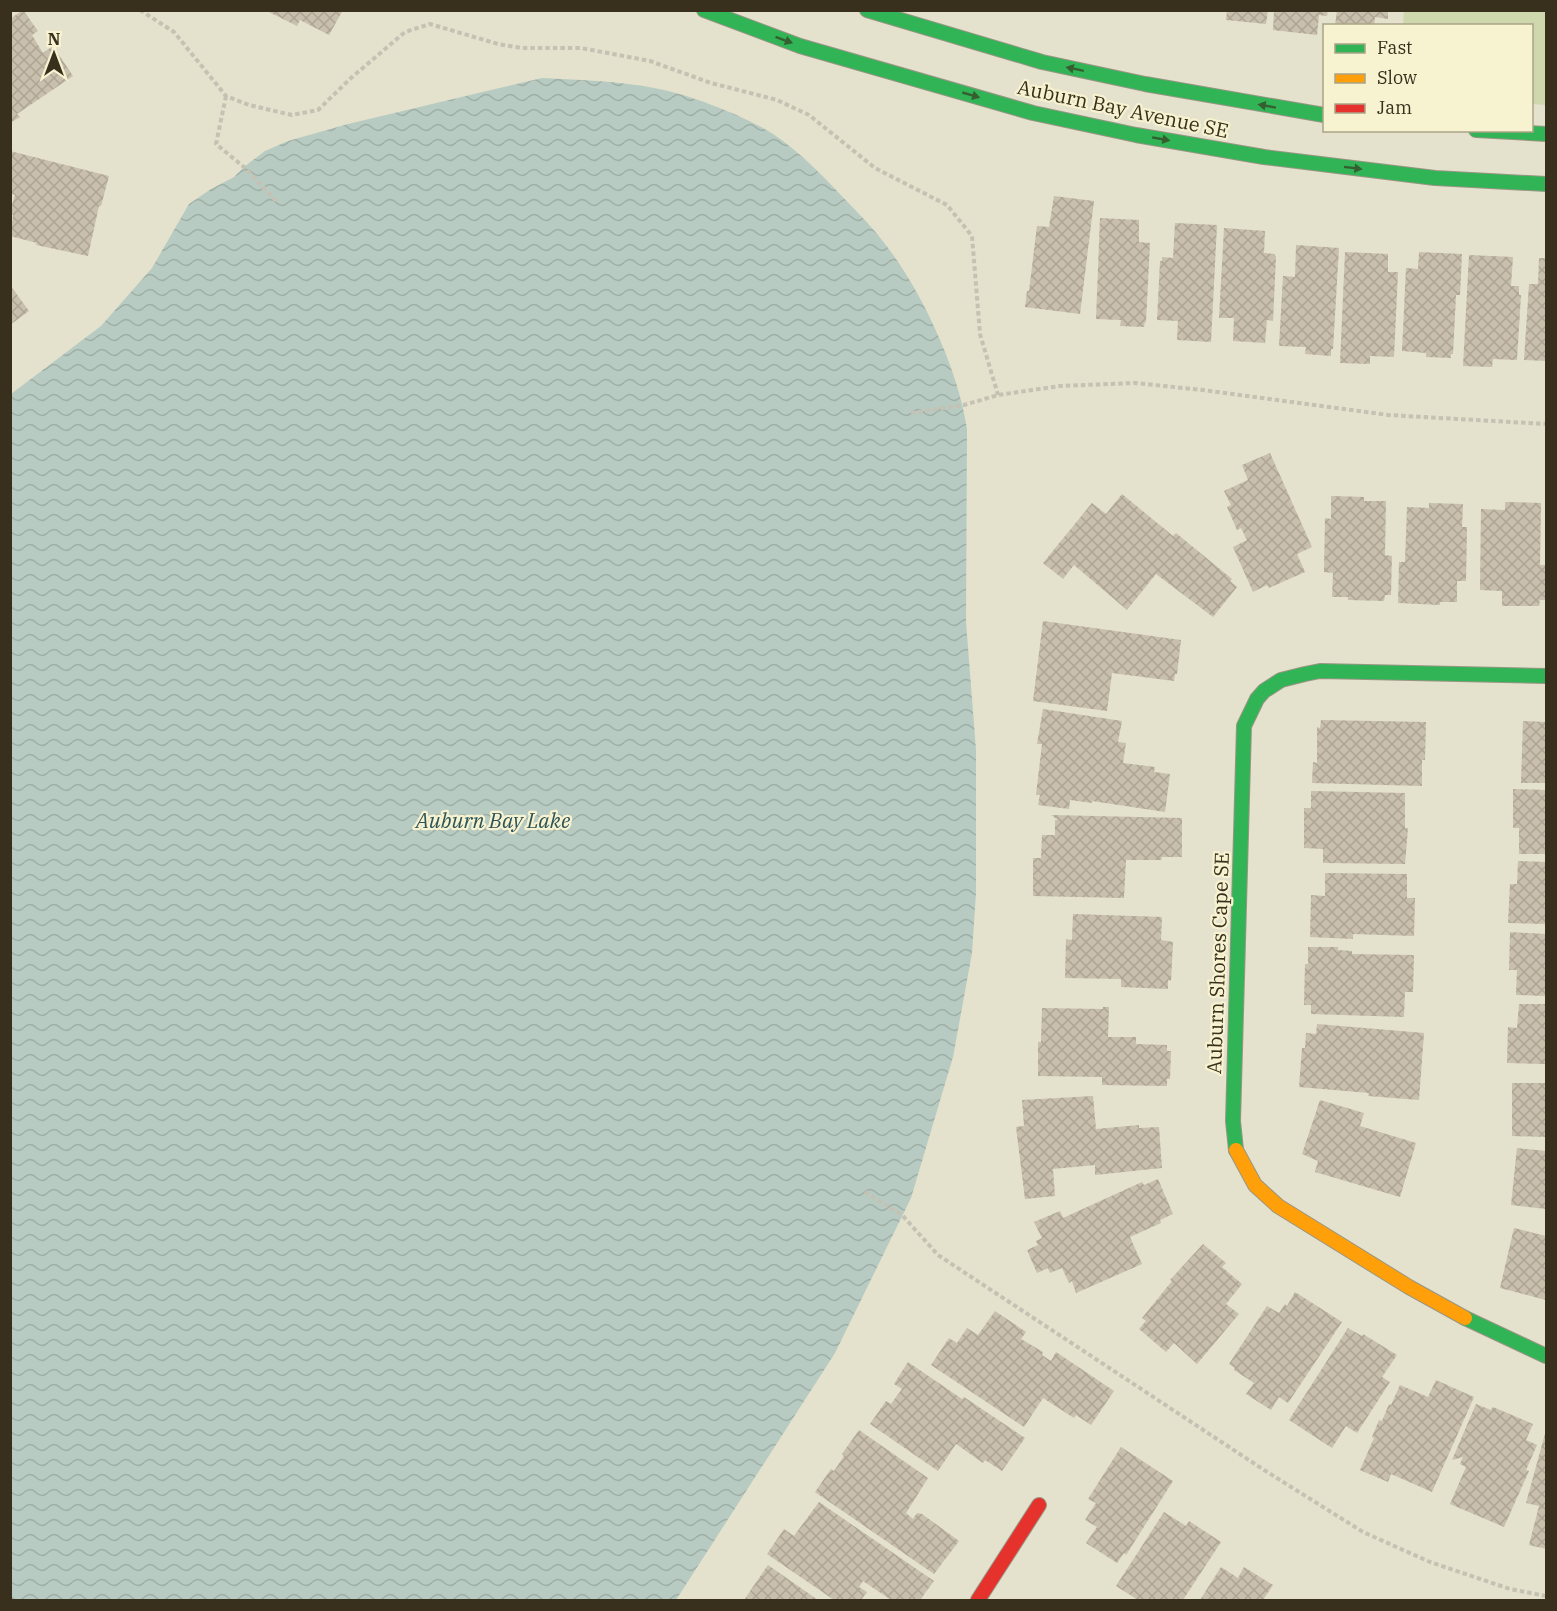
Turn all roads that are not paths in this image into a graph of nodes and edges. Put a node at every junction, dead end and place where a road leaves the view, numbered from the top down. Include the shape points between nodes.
1 (704, 10) edge
2 (867, 10) edge
3 (730, 15) edge
4 (1323, 115) edge
5 (1511, 132) edge
6 (1546, 134) edge
7 (1546, 184) edge
8 (1546, 676) edge
9 (1546, 1356) edge
10 (1039, 1504) dead end
11 (978, 1600) edge

1 - 3 street, Auburn Bay Avenue SE
4 -> 2 street, Auburn Bay Avenue SE via 1042,62
3 -> 7 street, Auburn Bay Avenue SE via 800,46 1033,113 1136,135 1264,157 1435,178
5 - 6 street
8 - 9 street, Auburn Shores Cape SE via 1320,671 1289,676 1270,685 1254,701 1244,726 1233,1121 1236,1153 1255,1185 1278,1206 1442,1306 1505,1340
10 - 11 street

